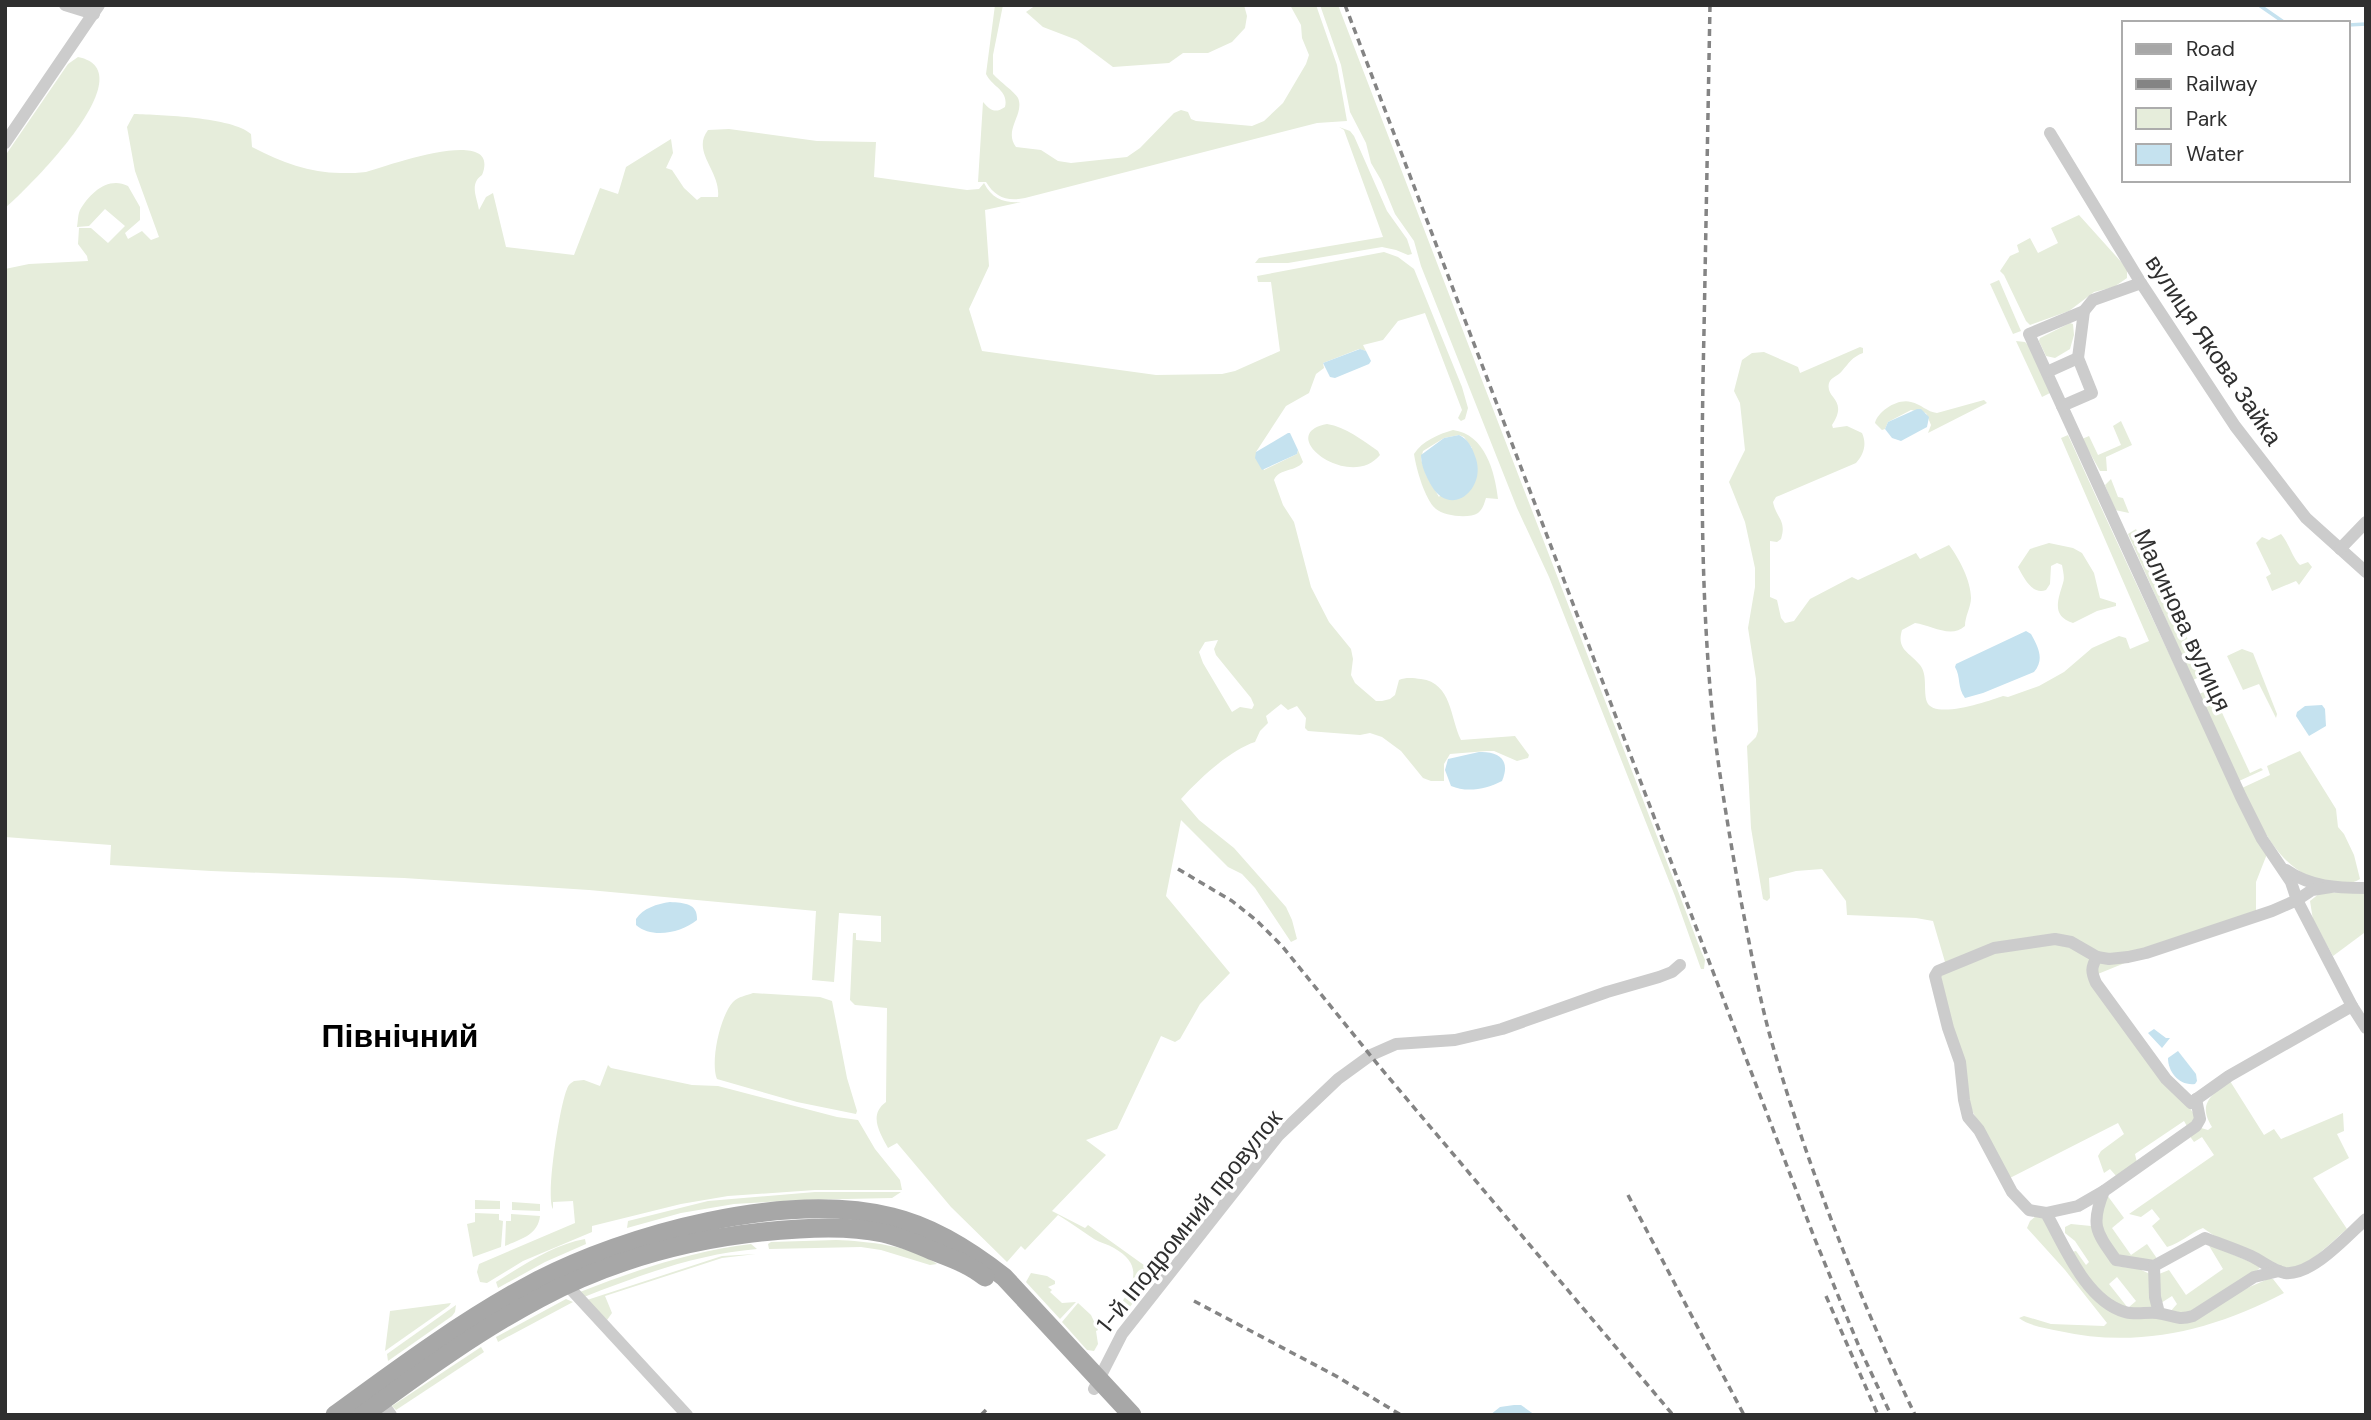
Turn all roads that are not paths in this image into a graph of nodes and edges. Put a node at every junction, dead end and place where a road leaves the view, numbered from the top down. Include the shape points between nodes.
1 (65, 5) edge
2 (97, 9) edge
3 (2050, 133) dead end
4 (5, 142) edge
5 (2141, 282) junction
6 (2084, 311) junction
7 (2078, 358) junction
8 (2047, 372) junction
9 (2063, 406) junction
10 (2366, 522) edge
11 (2340, 549) junction
12 (2366, 572) edge
13 (2283, 868) junction
14 (2331, 887) junction
15 (2366, 888) edge
16 (2297, 900) junction
17 (2097, 957) junction
18 (1680, 965) dead end
19 (2351, 1006) junction
20 (2366, 1028) edge
21 (2194, 1101) junction
22 (2104, 1191) junction
23 (2046, 1213) junction
24 (2366, 1219) edge
25 (2154, 1266) junction
26 (2279, 1271) junction
27 (567, 1285) junction
28 (2159, 1313) junction
29 (1097, 1384) junction
30 (386, 1408) edge
31 (335, 1415) edge
32 (363, 1415) edge
33 (687, 1415) edge
34 (1115, 1415) edge
35 (1132, 1415) edge

1 - 2 street
2 - 4 street
3 - 5 street, вулиця Якова Зайка
5 - 6 street, Малинова вулиця via 2093,300
5 - 11 street, вулиця Якова Зайка via 2235,426 2306,517
6 - 7 street
6 - 8 street, Малинова вулиця via 2029,334
7 - 8 street
7 - 9 street via 2092,393
8 - 9 street, Малинова вулиця
9 - 13 street, Малинова вулиця via 2241,797
10 - 11 street
11 - 12 street, вулиця Якова Зайка
13 - 14 street via 2302,880
13 - 16 street, Малинова вулиця
14 - 15 street
14 - 16 street via 2312,890
16 - 17 street via 2146,953
16 - 19 street, Малинова вулиця
17 - 21 street via 2092,966 2096,983 2166,1079
17 - 23 street via 2063,940 2045,940 1994,948 1938,971 1934,981 1960,1062 1968,1117 2012,1192 2029,1210
18 - 29 street, 1-й Іподромний провулок via 1659,977 1486,1034 1396,1044 1371,1055 1338,1079 1278,1136 1128,1327
19 - 20 street, Малинова вулиця
19 - 21 street
21 - 22 street via 2200,1119 2196,1126
22 - 23 street via 2078,1206
22 - 25 street via 2097,1233 2116,1260
23 - 28 street via 2078,1272 2102,1299 2126,1313
24 - 26 street via 2308,1268
25 - 26 street via 2205,1238
25 - 28 street
26 - 28 street via 2254,1277 2193,1316 2177,1319
27 - 29 main road via 629,1261 717,1237 815,1228 885,1233 978,1271
27 - 30 main road via 473,1338
27 - 33 street
29 - 31 main road via 1004,1277 969,1251 894,1217 817,1210 704,1222 586,1259 500,1302
29 - 34 main road
29 - 35 main road
30 - 32 main road

